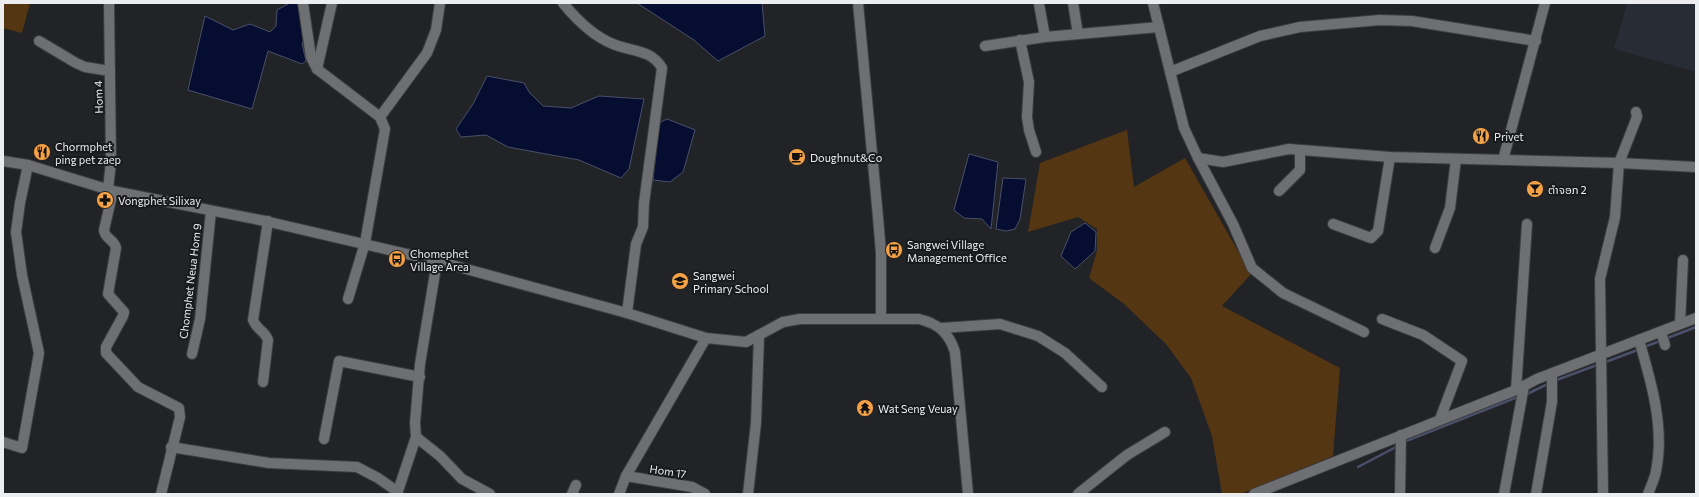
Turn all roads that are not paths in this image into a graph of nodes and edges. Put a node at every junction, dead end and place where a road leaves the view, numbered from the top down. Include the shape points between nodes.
1 (109, 3) edge
2 (303, 3) edge
3 (332, 3) edge
4 (440, 3) edge
5 (563, 3) edge
6 (858, 3) edge
7 (1073, 3) edge
8 (1153, 3) edge
9 (1545, 3) edge
10 (1039, 4) dead end
11 (1159, 27) junction
12 (1078, 34) junction
13 (1045, 37) junction
14 (1020, 40) junction
15 (39, 41) dead end
16 (1536, 41) junction
17 (985, 46) dead end
18 (317, 69) junction
19 (110, 71) junction
20 (1170, 72) junction
21 (1636, 112) dead end
22 (380, 117) junction
23 (1300, 150) junction
24 (1036, 152) dead end
25 (1390, 157) junction
26 (1198, 158) junction
27 (1456, 159) junction
28 (1503, 160) junction
29 (3, 161) edge
30 (1619, 162) junction
31 (28, 165) junction
32 (1696, 167) edge
33 (111, 190) junction
34 (1279, 191) dead end
35 (211, 211) junction
36 (268, 221) junction
37 (1333, 224) dead end
38 (1527, 224) dead end
39 (365, 243) junction
40 (1435, 248) dead end
41 (1683, 260) dead end
42 (437, 261) junction
43 (348, 299) dead end
44 (626, 313) junction
45 (881, 318) junction
46 (1696, 318) edge
47 (1382, 319) dead end
48 (1680, 324) junction
49 (942, 328) junction
50 (1364, 332) dead end
51 (759, 335) junction
52 (706, 338) junction
53 (1641, 344) junction
54 (192, 354) dead end
55 (1601, 354) junction
56 (420, 378) junction
57 (1552, 380) junction
58 (262, 382) dead end
59 (1102, 387) dead end
60 (1520, 388) junction
61 (1440, 419) junction
62 (1165, 432) dead end
63 (1401, 435) junction
64 (416, 437) junction
65 (324, 439) dead end
66 (3, 442) edge
67 (171, 447) junction
68 (626, 476) junction
69 (398, 493) edge
70 (161, 494) edge
71 (490, 494) edge
72 (619, 494) edge
73 (705, 494) edge
74 (748, 494) edge
75 (968, 494) edge
76 (1078, 494) edge
77 (1254, 494) edge
78 (1400, 494) edge
79 (1504, 494) edge
80 (1536, 494) edge
81 (1603, 494) edge
82 (1648, 494) edge

1 - 19 street, Hom 4
2 - 18 street via 312,57
3 - 18 street
4 - 22 street via 436,30 427,53
5 - 44 street via 581,24 612,44 651,55 662,68 643,227 636,244
6 - 45 street via 881,253
7 - 12 street
8 - 11 street
9 - 16 street
10 - 13 street
11 - 12 street
11 - 20 street
12 - 13 street
13 - 14 street
14 - 17 street
14 - 24 street via 1029,82 1027,117
15 - 19 street via 76,63
16 - 20 street via 1412,21 1380,20 1300,27 1260,36
16 - 28 street
18 - 22 street
19 - 33 street, Hom 4
20 - 26 street via 1184,128
21 - 30 street via 1637,117
22 - 39 street via 385,129
23 - 25 street
23 - 26 street via 1289,149 1223,162
23 - 34 street via 1300,170
25 - 27 street
25 - 37 street via 1378,231 1374,236 1371,238
26 - 50 street via 1233,224 1252,268 1283,293
27 - 28 street
27 - 40 street via 1450,208
28 - 30 street
29 - 31 street
30 - 32 street
30 - 55 street via 1616,217 1600,279
31 - 33 street
31 - 66 street via 16,232 22,275 39,353 22,448
33 - 35 street
33 - 67 street, Hom 4 via 104,230 116,248 108,294 124,312 106,347 106,353 138,387 179,408 180,417
35 - 36 street
35 - 54 street, Chomphet Neua Hom 9 via 200,319
36 - 39 street
36 - 58 street via 254,320 256,327 268,340
38 - 60 street
39 - 42 street
39 - 43 street
41 - 48 street
42 - 44 street
42 - 56 street via 420,364
44 - 52 street
45 - 49 street via 919,319
45 - 51 street via 800,319 783,322
46 - 48 street
47 - 61 street via 1423,335 1462,361
48 - 53 street via 1663,339
49 - 59 street via 1000,324 1038,336 1065,353
49 - 75 street via 955,352
51 - 52 street via 740,343
51 - 74 street via 756,423
52 - 68 street
53 - 55 street
53 - 82 street via 1655,403 1659,437 1656,471
55 - 57 street
55 - 81 street
56 - 64 street
56 - 65 street via 339,361
57 - 60 street
57 - 80 street via 1552,402
60 - 61 street
60 - 79 street
61 - 63 street
62 - 76 street via 1127,456
63 - 77 street
63 - 78 street
64 - 69 street
64 - 71 street via 440,456 462,479
67 - 69 street via 269,463 360,468
67 - 70 street
68 - 72 street
68 - 73 street, Hom 17 via 692,487

